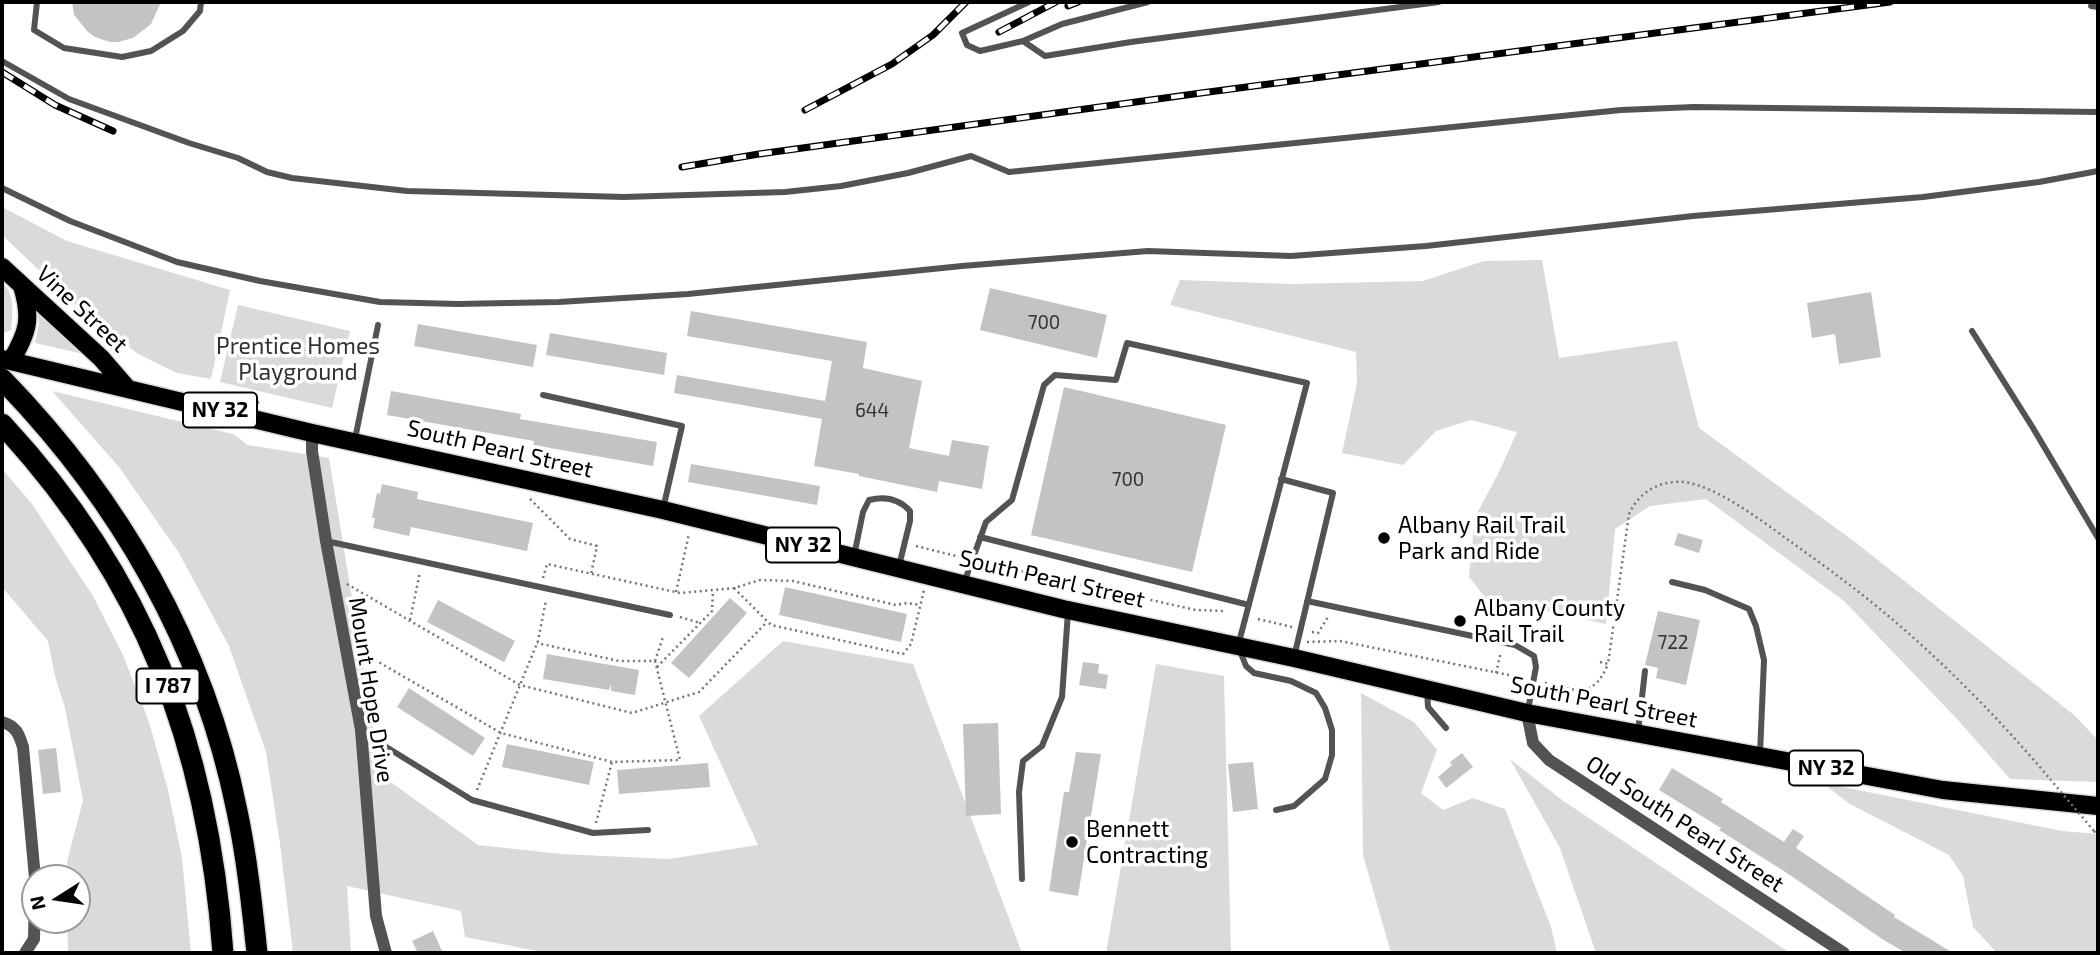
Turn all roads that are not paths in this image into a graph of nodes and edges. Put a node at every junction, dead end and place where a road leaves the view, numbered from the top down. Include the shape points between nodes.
1 (37, 2) edge
2 (201, 2) edge
3 (1029, 2) edge
4 (1148, 2) edge
5 (1439, 2) edge
6 (1023, 41) junction
7 (2, 61) edge
8 (2098, 112) edge
9 (2098, 171) edge
10 (2, 188) edge
11 (2, 267) edge
12 (22, 286) junction
13 (378, 325) dead end
14 (1972, 331) dead end
15 (5, 366) edge
16 (127, 388) junction
17 (543, 395) dead end
18 (2, 424) edge
19 (312, 433) junction
20 (355, 441) junction
21 (1281, 479) junction
22 (663, 510) junction
23 (980, 537) junction
24 (2098, 538) edge
25 (326, 541) junction
26 (855, 550) junction
27 (898, 568) junction
28 (1672, 582) dead end
29 (963, 584) junction
30 (1307, 600) junction
31 (1249, 605) junction
32 (1068, 610) junction
33 (670, 615) road end
34 (1238, 646) junction
35 (1294, 658) junction
36 (1644, 671) dead end
37 (1427, 689) junction
38 (1527, 713) junction
39 (2, 722) edge
40 (1446, 728) dead end
41 (360, 730) junction
42 (1637, 734) junction
43 (1760, 756) junction
44 (2098, 806) edge
45 (1276, 810) dead end
46 (648, 830) dead end
47 (34, 864) edge
48 (1022, 879) dead end
49 (34, 934) edge
50 (25, 953) edge
51 (223, 953) edge
52 (257, 953) edge
53 (386, 953) edge
54 (1844, 953) edge

1 - 2 lane via 34,30 64,48 122,57 151,51 183,31
3 - 6 lane via 961,33 967,45 980,51
4 - 6 lane via 1062,24
5 - 6 lane via 1045,56
7 - 8 lane via 69,99 292,178 407,191 624,197 841,186 971,156 1009,172 1621,110
9 - 10 lane via 1923,197 1693,216 1426,246 1291,256 1148,251 688,294 457,304 380,302 177,262 70,221
11 - 12 main road, Vine Street
12 - 15 main road via 27,328
12 - 16 main road, Vine Street via 102,358
13 - 20 lane
14 - 24 lane
15 - 16 main road, South Pearl Street / NY 32
15 - 52 highway, I 787 via 99,492 147,568 189,654 229,778 242,836
16 - 19 main road, South Pearl Street / NY 32
17 - 22 lane via 682,426
18 - 51 highway, I 787 via 76,513 120,584 158,661 188,741 207,821
19 - 20 main road, South Pearl Street / NY 32
19 - 25 street, Mount Hope Drive
20 - 22 main road, South Pearl Street / NY 32
21 - 23 lane via 1307,383 1127,343 1116,380 1055,374 1044,385 1012,500 986,522
21 - 30 lane via 1333,493
21 - 31 lane
22 - 26 main road, South Pearl Street / NY 32
23 - 29 lane
23 - 31 lane
25 - 33 lane
25 - 41 street, Mount Hope Drive
26 - 27 main road, South Pearl Street / NY 32
26 - 27 lane via 869,500 882,497 903,503 910,520
27 - 29 main road, South Pearl Street / NY 32
28 - 43 lane via 1749,609 1764,660
29 - 32 main road, South Pearl Street / NY 32
30 - 35 lane
30 - 38 lane via 1515,645 1534,656 1536,667
31 - 34 lane
32 - 34 main road, South Pearl Street / NY 32
32 - 48 lane via 1062,697 1042,746 1023,761 1019,792
34 - 35 main road, South Pearl Street / NY 32
34 - 45 lane via 1254,673 1291,681 1316,693 1332,730 1332,755 1325,779 1294,806
35 - 37 main road, South Pearl Street / NY 32
36 - 42 lane
37 - 38 main road, South Pearl Street / NY 32
37 - 40 lane via 1428,707
38 - 42 main road, South Pearl Street / NY 32
38 - 54 street, Old South Pearl Street via 1533,743 1549,760
39 - 47 street via 18,731 23,747
41 - 46 lane via 472,800 593,833
41 - 53 street, Mount Hope Drive via 376,916
42 - 43 main road, South Pearl Street / NY 32
43 - 44 main road, South Pearl Street / NY 32 via 1943,790
49 - 50 street

